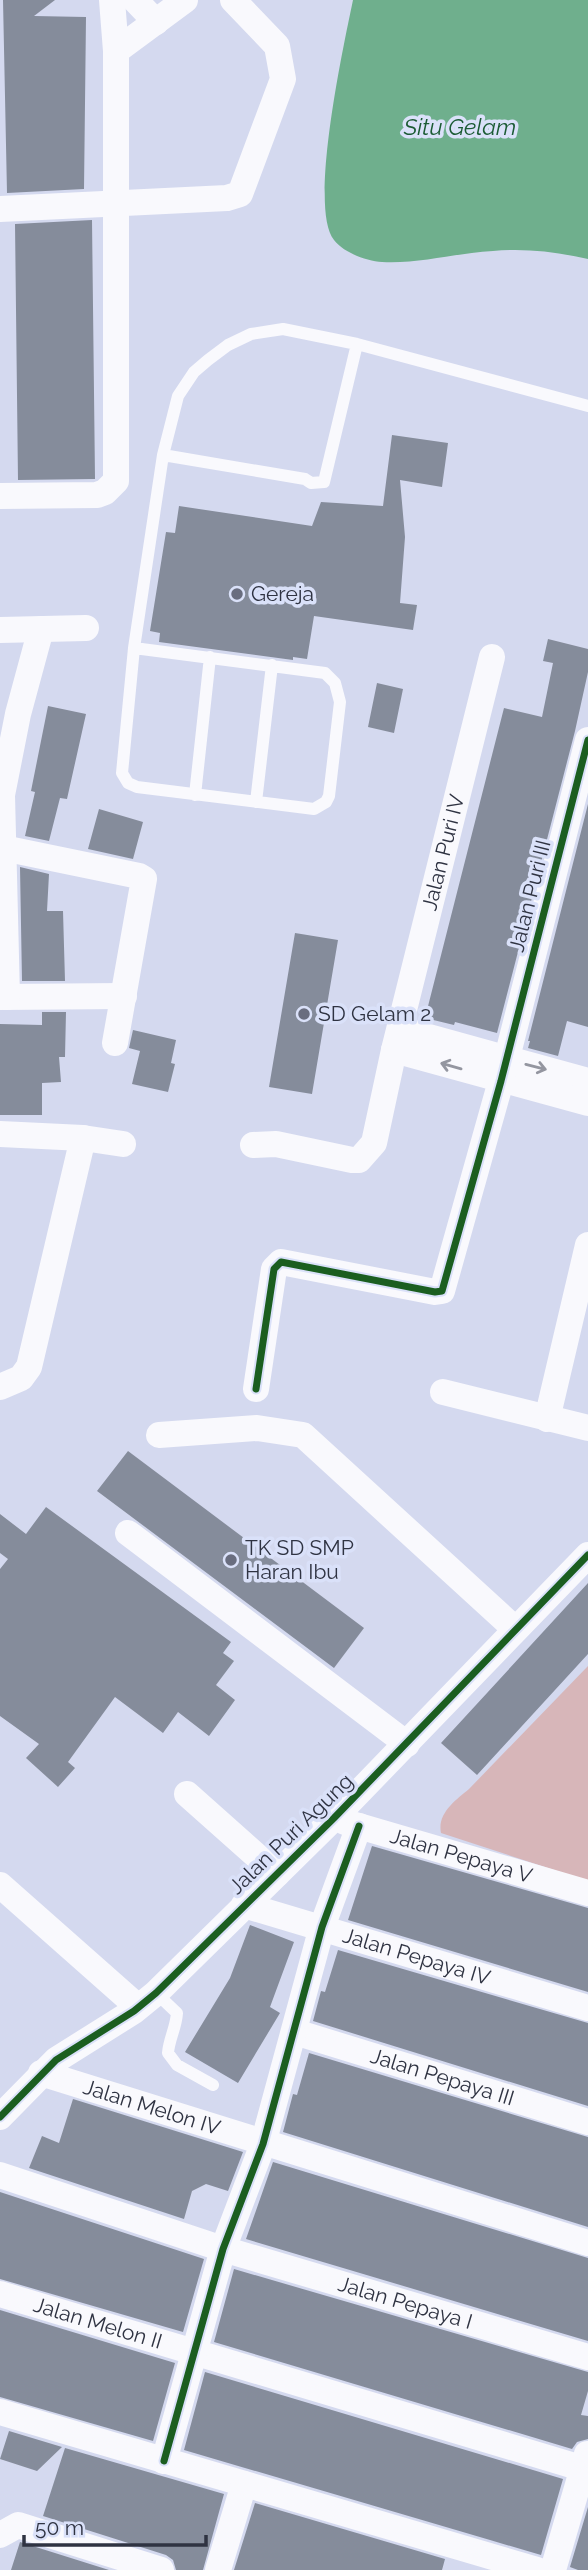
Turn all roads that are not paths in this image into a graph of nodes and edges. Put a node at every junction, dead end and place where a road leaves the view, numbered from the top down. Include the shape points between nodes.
1 (113, 0) edge
2 (135, 0) edge
3 (185, 0) edge
4 (233, 0) edge
5 (156, 22) junction
6 (116, 51) junction
7 (116, 203) junction
8 (0, 209) edge
9 (357, 344) junction
10 (588, 406) edge
11 (163, 455) junction
12 (0, 496) edge
13 (86, 628) dead end
14 (41, 629) junction
15 (0, 630) edge
16 (134, 648) junction
17 (210, 657) junction
18 (492, 657) dead end
19 (272, 665) junction
20 (588, 740) edge
21 (195, 795) junction
22 (256, 802) junction
23 (3, 848) junction
24 (124, 996) junction
25 (3, 997) edge
26 (397, 1039) junction
27 (115, 1043) dead end
28 (504, 1070) junction
29 (588, 1081) edge
30 (588, 1103) edge
31 (0, 1134) edge
32 (83, 1138) junction
33 (122, 1144) dead end
34 (253, 1145) dead end
35 (588, 1245) edge
36 (0, 1387) edge
37 (256, 1389) dead end
38 (443, 1392) dead end
39 (547, 1419) junction
40 (588, 1428) edge
41 (159, 1436) dead end
42 (128, 1533) dead end
43 (588, 1555) edge
44 (515, 1629) junction
45 (407, 1744) junction
46 (187, 1794) dead end
47 (347, 1822) junction
48 (277, 1874) junction
49 (0, 1885) edge
50 (588, 1894) edge
51 (244, 1905) junction
52 (322, 1927) junction
53 (147, 2000) junction
54 (588, 2008) edge
55 (295, 2032) junction
56 (41, 2073) junction
57 (213, 2085) dead end
58 (0, 2117) edge
59 (588, 2122) edge
60 (263, 2144) junction
61 (0, 2175) edge
62 (588, 2243) edge
63 (223, 2249) junction
64 (0, 2294) edge
65 (195, 2353) junction
66 (588, 2357) edge
67 (0, 2412) edge
68 (164, 2461) junction
69 (586, 2464) edge
70 (244, 2484) junction
71 (0, 2535) edge
72 (465, 2559) edge
73 (161, 2570) edge
74 (218, 2570) edge
75 (537, 2570) edge
76 (552, 2570) edge

1 - 6 street
2 - 5 street
3 - 5 street
4 - 7 street via 277,46 283,79 240,194
5 - 6 street
6 - 7 street
7 - 8 street
7 - 12 street via 116,481 97,495
9 - 10 lane
9 - 11 lane via 283,329 251,334 228,345 194,372 178,396
9 - 11 lane via 324,482
11 - 16 lane
13 - 14 street
14 - 15 street
14 - 23 street via 2,795
16 - 17 lane
16 - 21 lane via 122,773 137,787
17 - 19 lane
17 - 21 lane
18 - 26 street, Jalan Puri IV
19 - 22 lane
19 - 22 lane via 325,673 335,683 340,702 326,802 314,809
20 - 28 street, Jalan Puri III
21 - 22 lane
23 - 24 street via 144,879
23 - 25 street
24 - 25 street
24 - 27 street
26 - 28 street
26 - 34 street via 374,1143 359,1160 276,1144
28 -> 29 street
28 - 30 street
28 - 37 street, Jalan Puri III via 442,1291 281,1262 274,1269
31 - 32 street
32 - 33 street
32 - 36 street via 29,1367 21,1378
35 - 39 street
38 - 39 street
39 - 40 street
41 - 44 street via 257,1428 303,1435
42 - 45 street
43 - 44 street, Jalan Puri Agung
44 - 45 street, Jalan Puri Agung
45 - 47 street, Jalan Puri Agung
46 - 48 street
47 - 48 street, Jalan Puri Agung
47 - 50 street, Jalan Pepaya V
47 - 52 street
48 - 51 street, Jalan Puri Agung
49 - 53 street
51 - 52 street, Jalan Pepaya IV
51 - 53 street, Jalan Puri Agung
52 - 54 street, Jalan Pepaya IV
52 - 55 street
53 - 56 street, Jalan Puri Agung
53 - 57 lane via 177,2013 168,2053 177,2065
55 - 59 street, Jalan Pepaya III
55 - 60 street
56 - 58 street, Jalan Puri Agung
56 - 60 street, Jalan Melon IV
60 - 62 street, Jalan Melon IV
60 - 63 street
61 - 63 street, Jalan Pepaya I
63 - 65 street
63 - 66 street, Jalan Pepaya I
64 - 65 street, Jalan Melon II
65 - 68 street
65 - 69 street, Jalan Melon II
67 - 68 street
68 - 70 street
69 - 76 street
70 - 72 street
70 - 74 street
71 - 73 street via 18,2525
72 - 75 street

